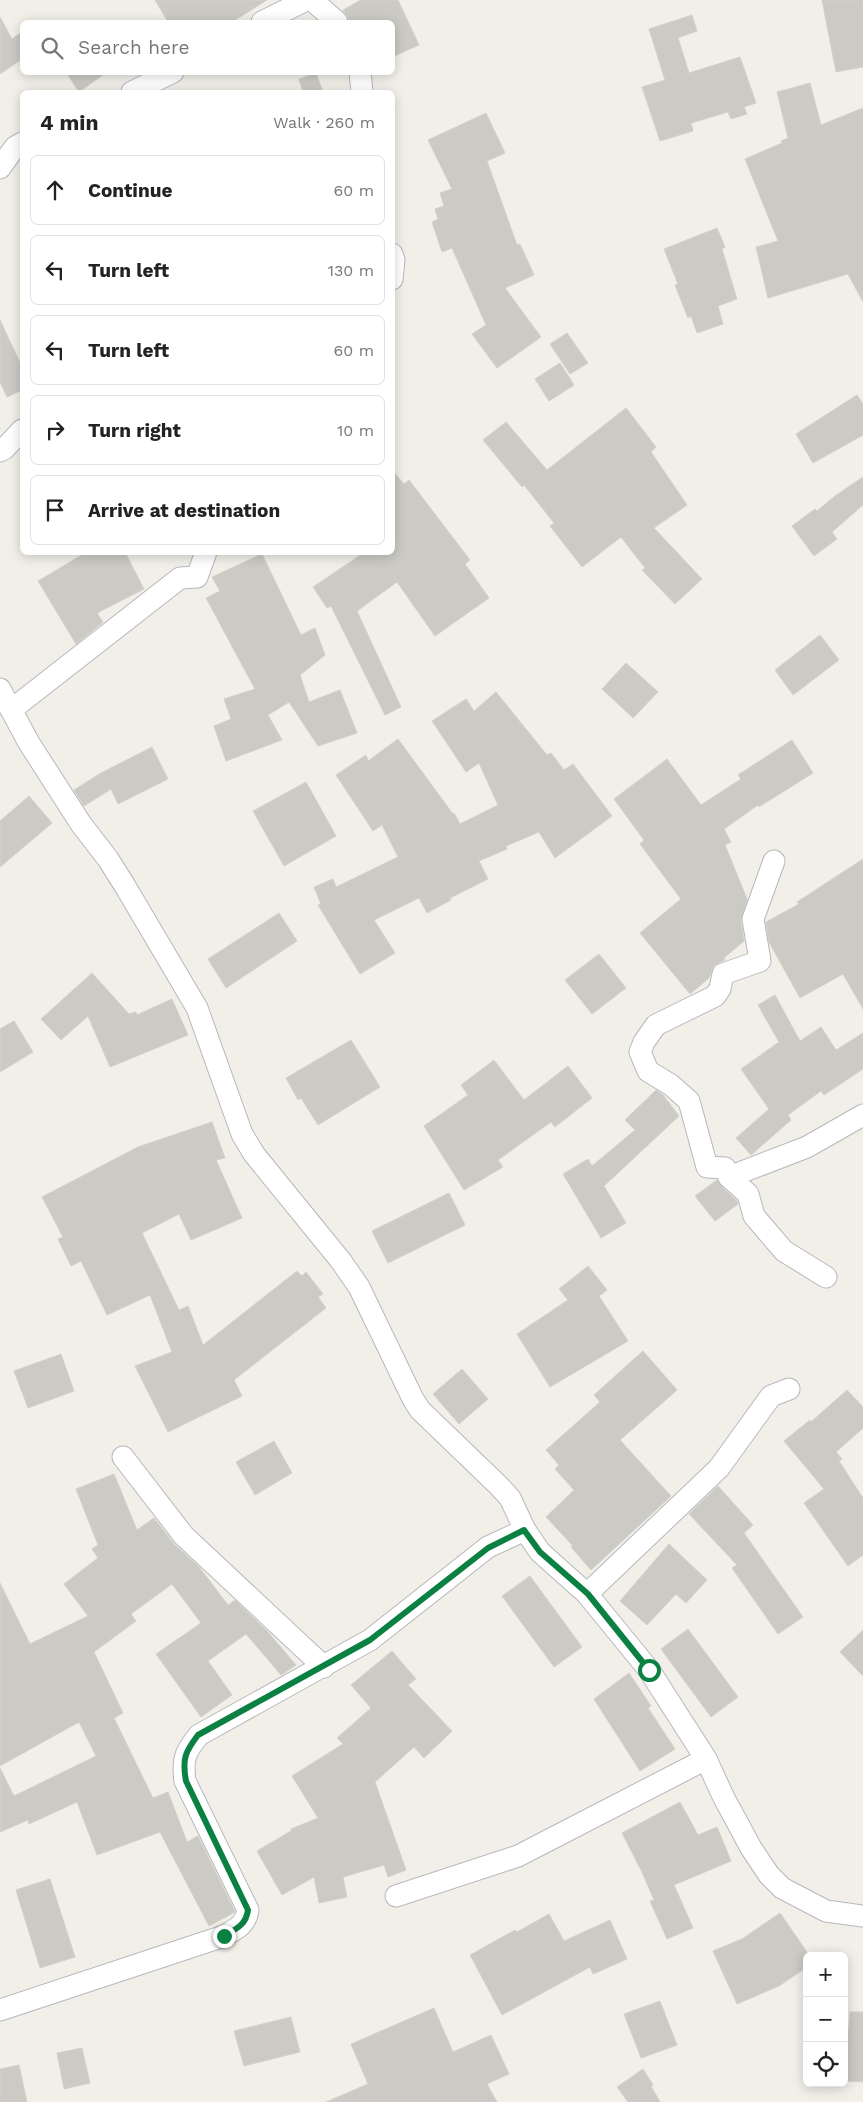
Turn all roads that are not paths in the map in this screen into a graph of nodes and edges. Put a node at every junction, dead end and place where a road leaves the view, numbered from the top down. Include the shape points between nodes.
1 (306, 0) edge
2 (312, 0) edge
3 (266, 20) edge
4 (334, 20) edge
5 (167, 75) edge
6 (360, 75) edge
7 (136, 90) edge
8 (362, 90) edge
9 (20, 144) edge
10 (0, 168) edge
11 (20, 432) edge
12 (0, 450) edge
13 (205, 555) edge
14 (0, 689) edge
15 (11, 710) junction
16 (774, 860) dead end
17 (863, 1115) edge
18 (729, 1177) junction
19 (826, 1277) dead end
20 (789, 1389) dead end
21 (122, 1457) dead end
22 (524, 1530) junction
23 (588, 1594) junction
24 (324, 1667) junction
25 (706, 1759) junction
26 (396, 1896) dead end
27 (863, 1916) edge
28 (0, 2010) edge

1 - 3 street
2 - 4 street
5 - 7 street
6 - 8 street
9 - 10 street
11 - 12 street
13 - 15 street via 197,577 180,578
14 - 15 street
15 - 22 street via 81,824 125,886 197,1008 242,1134 254,1154 360,1287 420,1410 510,1498
16 - 18 street via 753,919 760,961 723,974 716,996 656,1025 640,1052 648,1071 689,1101 707,1167 725,1168
17 - 18 street via 808,1147
18 - 19 street via 748,1194 754,1216 784,1251
20 - 23 street via 770,1396 719,1468
21 - 24 street via 184,1536
22 - 23 street via 540,1552
22 - 24 street via 488,1548 370,1640
23 - 25 street via 649,1670
24 - 28 street via 198,1735 188,1748 183,1764 186,1781 248,1910 247,1919 224,1936
25 - 26 street via 518,1856
25 - 27 street via 751,1848 769,1875 782,1888 826,1911

